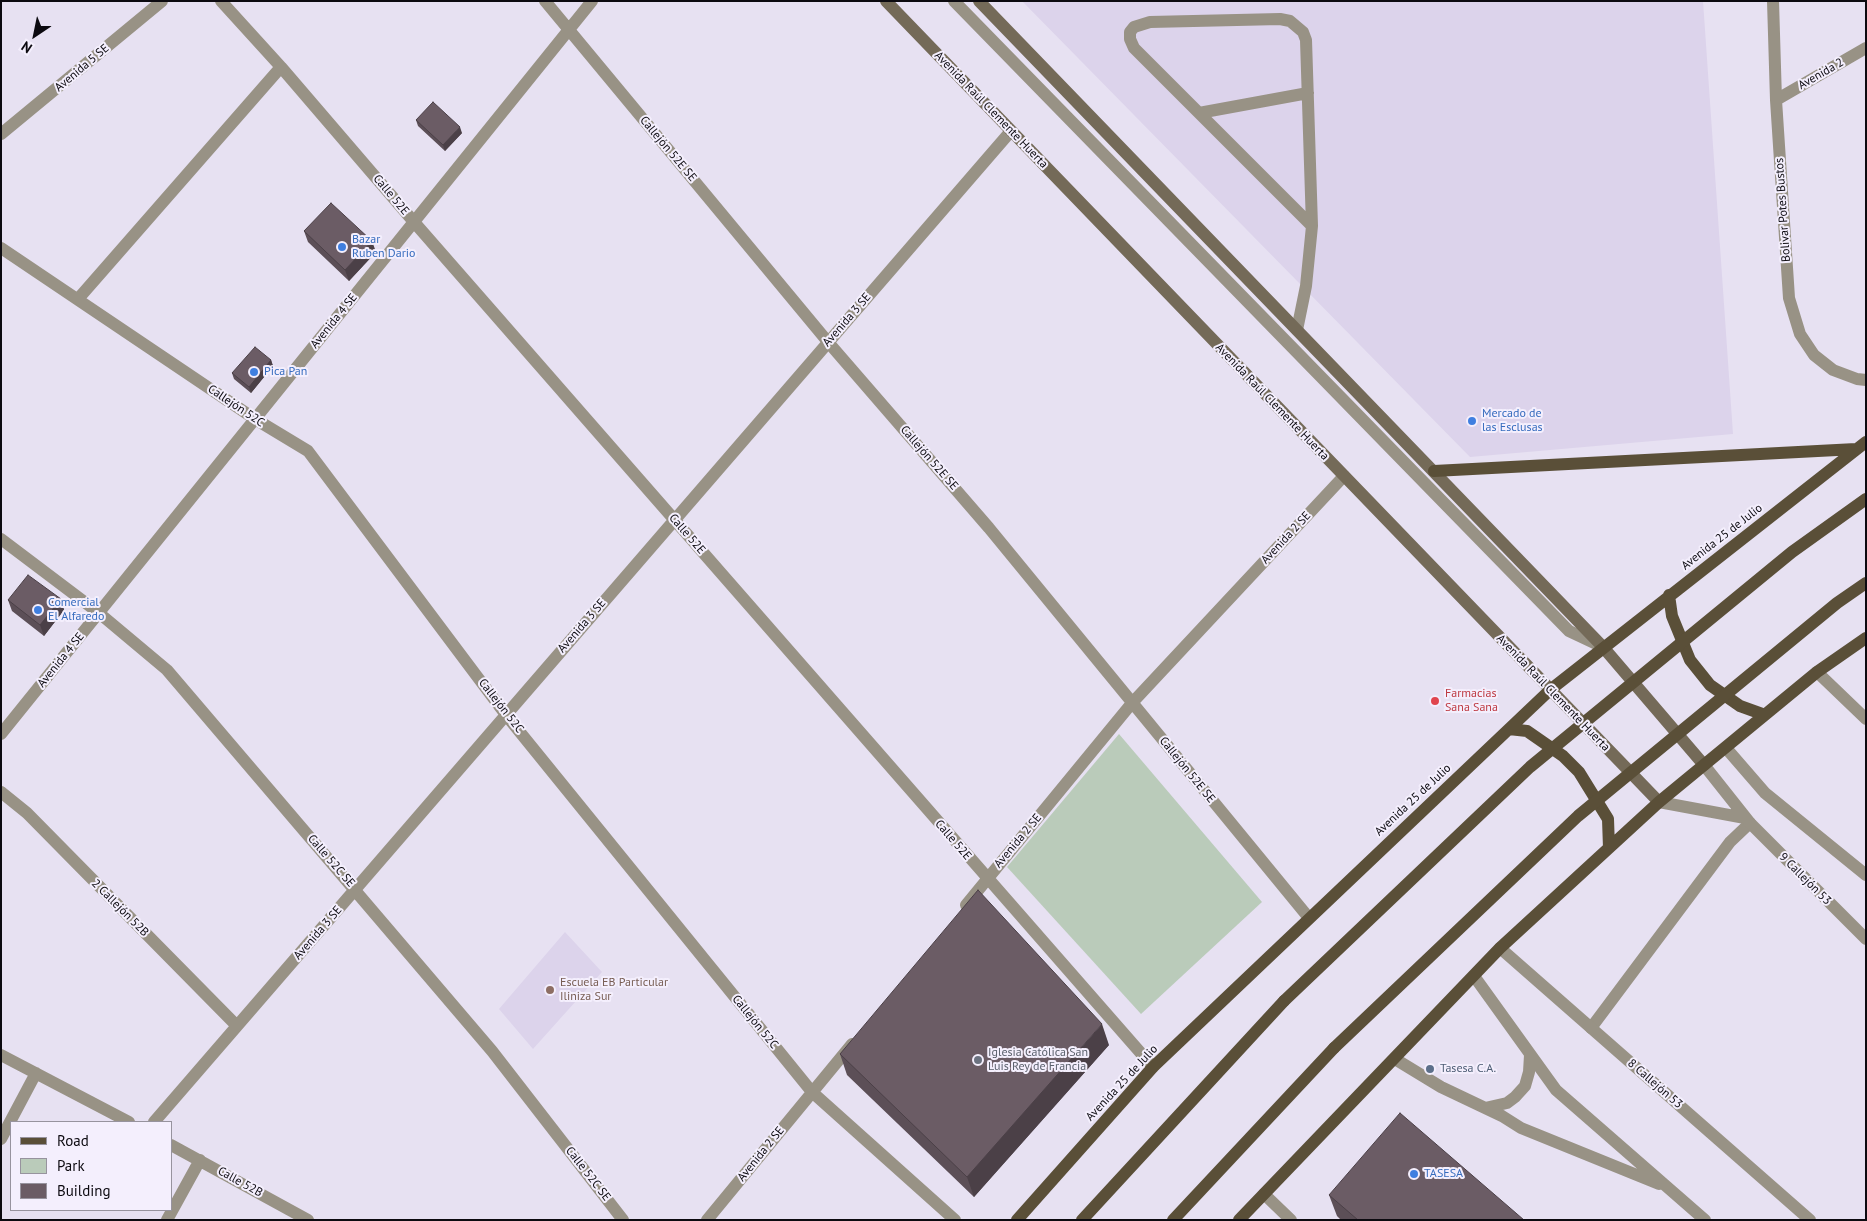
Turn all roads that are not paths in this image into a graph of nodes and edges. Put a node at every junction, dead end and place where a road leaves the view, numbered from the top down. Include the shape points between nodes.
1 (162, 1) edge
2 (221, 1) edge
3 (545, 1) edge
4 (592, 1) edge
5 (886, 1) edge
6 (954, 1) edge
7 (979, 1) edge
8 (1773, 1) edge
9 (569, 30) junction
10 (1866, 48) edge
11 (281, 67) junction
12 (1308, 93) junction
13 (1776, 100) junction
14 (1199, 113) junction
15 (1011, 131) junction
16 (1, 134) edge
17 (414, 222) junction
18 (1312, 226) junction
19 (1, 248) edge
20 (78, 299) junction
21 (1297, 330) junction
22 (828, 342) junction
23 (1866, 380) edge
24 (255, 419) junction
25 (1861, 445) edge
26 (1434, 471) junction
27 (1344, 476) junction
28 (1866, 499) edge
29 (674, 520) junction
30 (1, 539) edge
31 (1866, 583) edge
32 (1669, 595) junction
33 (99, 613) junction
34 (1866, 638) edge
35 (1603, 647) junction
36 (1817, 672) junction
37 (1550, 690) junction
38 (1132, 703) junction
39 (506, 715) junction
40 (1765, 715) junction
41 (1866, 719) edge
42 (1509, 729) junction
43 (1, 734) edge
44 (1726, 748) junction
45 (1704, 765) junction
46 (1, 792) edge
47 (1659, 802) junction
48 (1748, 821) junction
49 (1608, 848) junction
50 (1866, 874) edge
51 (987, 879) junction
52 (356, 889) junction
53 (956, 917) edge
54 (1309, 918) junction
55 (1866, 939) edge
56 (1500, 948) junction
57 (1474, 976) junction
58 (237, 1026) junction
59 (1591, 1028) junction
60 (862, 1032) edge
61 (1, 1055) edge
62 (1530, 1055) junction
63 (1394, 1058) junction
64 (1153, 1067) junction
65 (36, 1073) junction
66 (812, 1092) junction
67 (1485, 1108) junction
68 (11, 1121) edge
69 (127, 1121) edge
70 (155, 1121) edge
71 (10, 1122) edge
72 (1, 1139) edge
73 (172, 1146) edge
74 (200, 1160) junction
75 (1668, 1188) junction
76 (1264, 1194) junction
77 (168, 1220) edge
78 (308, 1220) edge
79 (623, 1220) edge
80 (707, 1220) edge
81 (955, 1220) edge
82 (1017, 1220) edge
83 (1082, 1220) edge
84 (1173, 1220) edge
85 (1239, 1220) edge
86 (1291, 1220) edge
87 (1705, 1220) edge
88 (1810, 1220) edge

1 - 16 street, Avenida 5 SE
2 - 11 street, Calle 52E
3 - 9 street, Callejón 52E SE
4 - 9 street, Avenida 4 SE
5 - 15 main road, Avenida Raúl Clemente Huerta
6 - 35 street via 1570,631
7 - 21 main road
8 - 13 street, Bolivar Potes Bustos
9 - 17 street, Avenida 4 SE
9 - 22 street, Callejón 52E SE
10 - 13 street, Avenida 2
11 - 17 street, Calle 52E
11 - 20 street
12 - 14 street
12 - 14 street via 1306,40 1304,32 1290,21 1150,22 1134,27 1130,32 1134,48
12 - 18 street
13 - 23 street, Bolivar Potes Bustos via 1789,298 1800,334 1814,355 1833,370
14 - 18 street
15 - 22 street, Avenida 3 SE
15 - 27 main road, Avenida Raúl Clemente Huerta
17 - 24 street, Avenida 4 SE
17 - 29 street, Calle 52E
18 - 21 street via 1306,286
19 - 20 street, Callejón 52C
20 - 24 street, Callejón 52C
21 - 26 main road
22 - 29 street, Avenida 3 SE
22 - 38 street, Callejón 52E SE via 989,528
24 - 33 street, Avenida 4 SE
24 - 39 street, Callejón 52C via 308,451
25 - 26 main road
25 - 32 main road, Avenida 25 de Julio
26 - 35 main road
27 - 37 main road, Avenida Raúl Clemente Huerta
27 - 38 street, Avenida 2 SE
28 - 83 main road, bridge via 1792,552 1530,767 1284,1001
29 - 39 street, Avenida 3 SE
29 - 51 street, Calle 52E
30 - 33 street, Calle 52C SE
31 - 84 main road, bridge via 1837,603 1578,816 1334,1048
32 - 35 main road, Avenida 25 de Julio
32 - 40 main road via 1672,616 1690,660 1710,685 1740,706
33 - 43 street, Avenida 4 SE
33 - 52 street, Calle 52C SE via 167,670
34 - 36 main road
35 - 37 main road, Avenida 25 de Julio
35 - 45 main road
36 - 40 main road
36 - 41 street
37 - 42 main road, Avenida 25 de Julio
37 - 47 main road, Avenida Raúl Clemente Huerta
38 - 51 street, Avenida 2 SE
38 - 54 street, Callejón 52E SE
39 - 52 street, Avenida 3 SE
39 - 66 street, Callejón 52C
40 - 44 main road
42 - 49 main road via 1527,731 1564,756 1579,772 1608,819
42 - 54 main road, Avenida 25 de Julio
44 - 45 main road
44 - 50 street via 1765,793
45 - 47 main road
45 - 48 street, 9 Callejón 53
46 - 58 street, 2 Callejón 52B via 27,814
47 - 48 street
47 - 49 main road
48 - 55 street, 9 Callejón 53
48 - 59 street
49 - 56 main road
51 - 53 street, Avenida 2 SE
51 - 64 street, Calle 52E
52 - 58 street, Avenida 3 SE
52 - 79 street, Calle 52C SE via 492,1051
54 - 64 main road, Avenida 25 de Julio
56 - 57 main road
56 - 59 street, 8 Callejón 53
57 - 62 street
57 - 63 main road
58 - 70 street, Avenida 3 SE
59 - 88 street, 8 Callejón 53
60 - 66 street, Avenida 2 SE
61 - 65 street
62 - 67 street via 1525,1086 1507,1103
62 - 75 street via 1556,1090
63 - 67 street via 1441,1087
63 - 76 main road
64 - 82 main road, Avenida 25 de Julio
65 - 68 street
65 - 69 street
66 - 80 street, Avenida 2 SE
66 - 81 street, Callejón 52C
67 - 75 street via 1520,1128
71 - 72 street
73 - 74 street, Calle 52B
74 - 77 street
74 - 78 street, Calle 52B
75 - 87 street
76 - 85 main road
76 - 86 street

